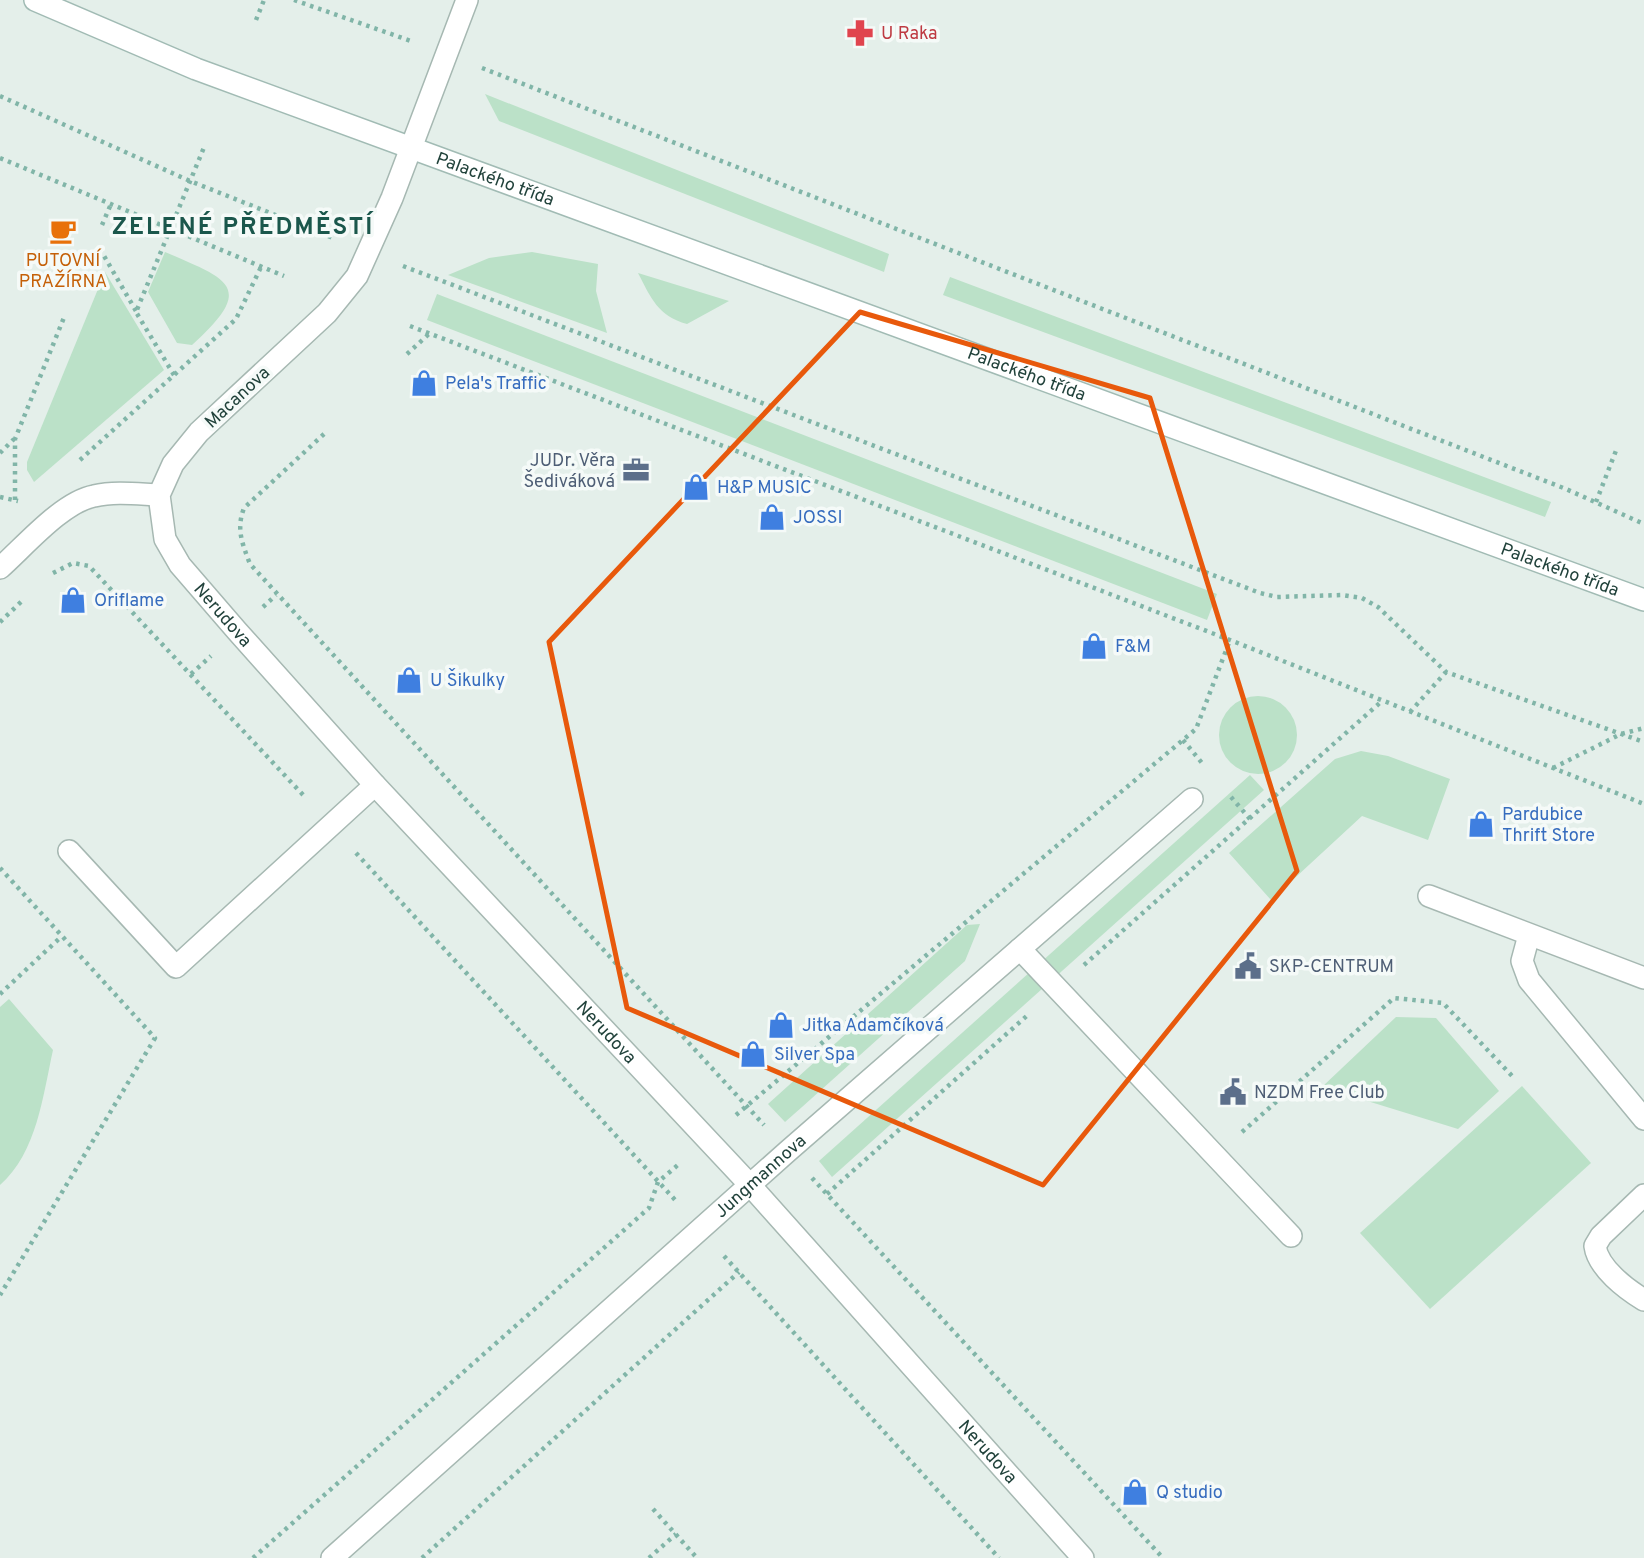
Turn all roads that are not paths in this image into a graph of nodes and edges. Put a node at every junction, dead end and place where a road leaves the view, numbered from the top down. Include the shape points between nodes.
1 (34, 0) edge
2 (467, 0) edge
3 (412, 147) junction
4 (159, 495) junction
5 (0, 568) edge
6 (1644, 600) edge
7 (375, 785) junction
8 (1192, 799) dead end
9 (69, 851) dead end
10 (1429, 897) dead end
11 (1529, 935) junction
12 (1020, 949) junction
13 (1644, 978) edge
14 (1644, 1119) edge
15 (750, 1185) junction
16 (1644, 1195) edge
17 (1291, 1236) dead end
18 (1641, 1294) edge
19 (332, 1558) edge
20 (1083, 1558) edge

1 - 3 street, Palackého třída via 196,69
2 - 3 street
3 - 4 street, Macanova via 369,253 341,299 189,443
3 - 6 street, Palackého třída
4 - 5 street via 90,496 68,507
4 - 7 street, Nerudova via 165,539 180,565
7 - 9 street via 176,967
7 - 15 street, Nerudova
8 - 12 street, Jungmannova
10 - 11 street
11 - 13 street
11 - 14 street via 1522,961 1529,980
12 - 15 street, Jungmannova
12 - 17 street
15 - 19 street, Jungmannova
15 - 20 street, Nerudova
16 - 18 street via 1595,1246 1599,1258

